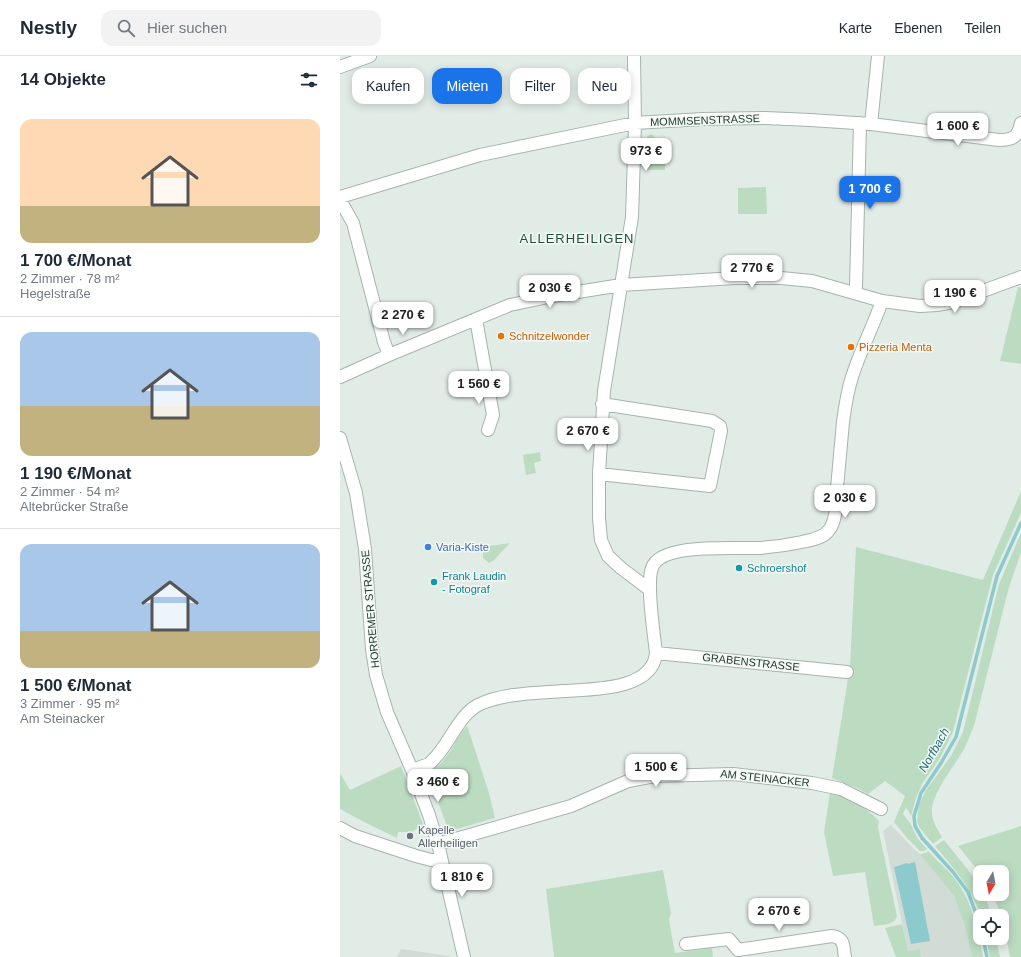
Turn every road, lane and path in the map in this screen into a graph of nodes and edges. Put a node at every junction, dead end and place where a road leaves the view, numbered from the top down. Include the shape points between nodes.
1 (370, 56) edge
2 (634, 56) edge
3 (878, 56) edge
4 (340, 67) edge
5 (635, 123) junction
6 (1021, 123) edge
7 (865, 124) junction
8 (340, 197) edge
9 (340, 200) edge
10 (1021, 277) edge
11 (621, 285) junction
12 (855, 293) junction
13 (882, 301) junction
14 (476, 318) junction
15 (389, 355) junction
16 (340, 376) edge
17 (602, 404) junction
18 (488, 430) dead end
19 (340, 438) edge
20 (599, 474) junction
21 (650, 590) junction
22 (656, 652) junction
23 (847, 672) dead end
24 (412, 770) junction
25 (881, 809) dead end
26 (340, 828) edge
27 (438, 844) junction
28 (441, 858) junction
29 (686, 944) dead end
30 (464, 957) edge
31 (845, 957) edge

1 - 4 street
2 - 5 street
3 - 7 street
5 - 7 street, MOMMSENSTRASSE via 765,118
5 - 8 street, MOMMSENSTRASSE via 480,155
5 - 11 street via 632,217
6 - 7 street, MOMMSENSTRASSE via 1018,134 1007,140
7 - 12 street
9 - 15 street via 353,223
10 - 13 street via 962,299 937,305 915,306
11 - 12 street via 735,278 781,278 812,281
11 - 14 street via 520,302
11 - 17 street
12 - 13 street
13 - 21 street via 855,369 848,394 835,507 829,531 812,540 778,546 670,553 653,565
14 - 15 street
14 - 18 street via 493,415
15 - 16 street
17 - 20 street
17 - 20 street via 709,421 717,423 721,431 710,486
19 - 24 street, HORREMER STRASSE via 356,493 361,522 376,675 387,712
20 - 21 street via 599,526 604,547 613,561
21 - 22 street
22 - 23 street, GRABENSTRASSE
22 - 24 street via 655,661 648,671 619,686 526,694 500,698 477,706 461,721 429,764
24 - 27 street, HORREMER STRASSE
25 - 27 street, AM STEINACKER via 841,789 812,783 733,774 655,776 628,781 571,806
26 - 28 street via 416,856 431,860
27 - 28 street, HORREMER STRASSE
28 - 30 street, HORREMER STRASSE
29 - 31 street via 729,939 738,950 834,936 842,941

